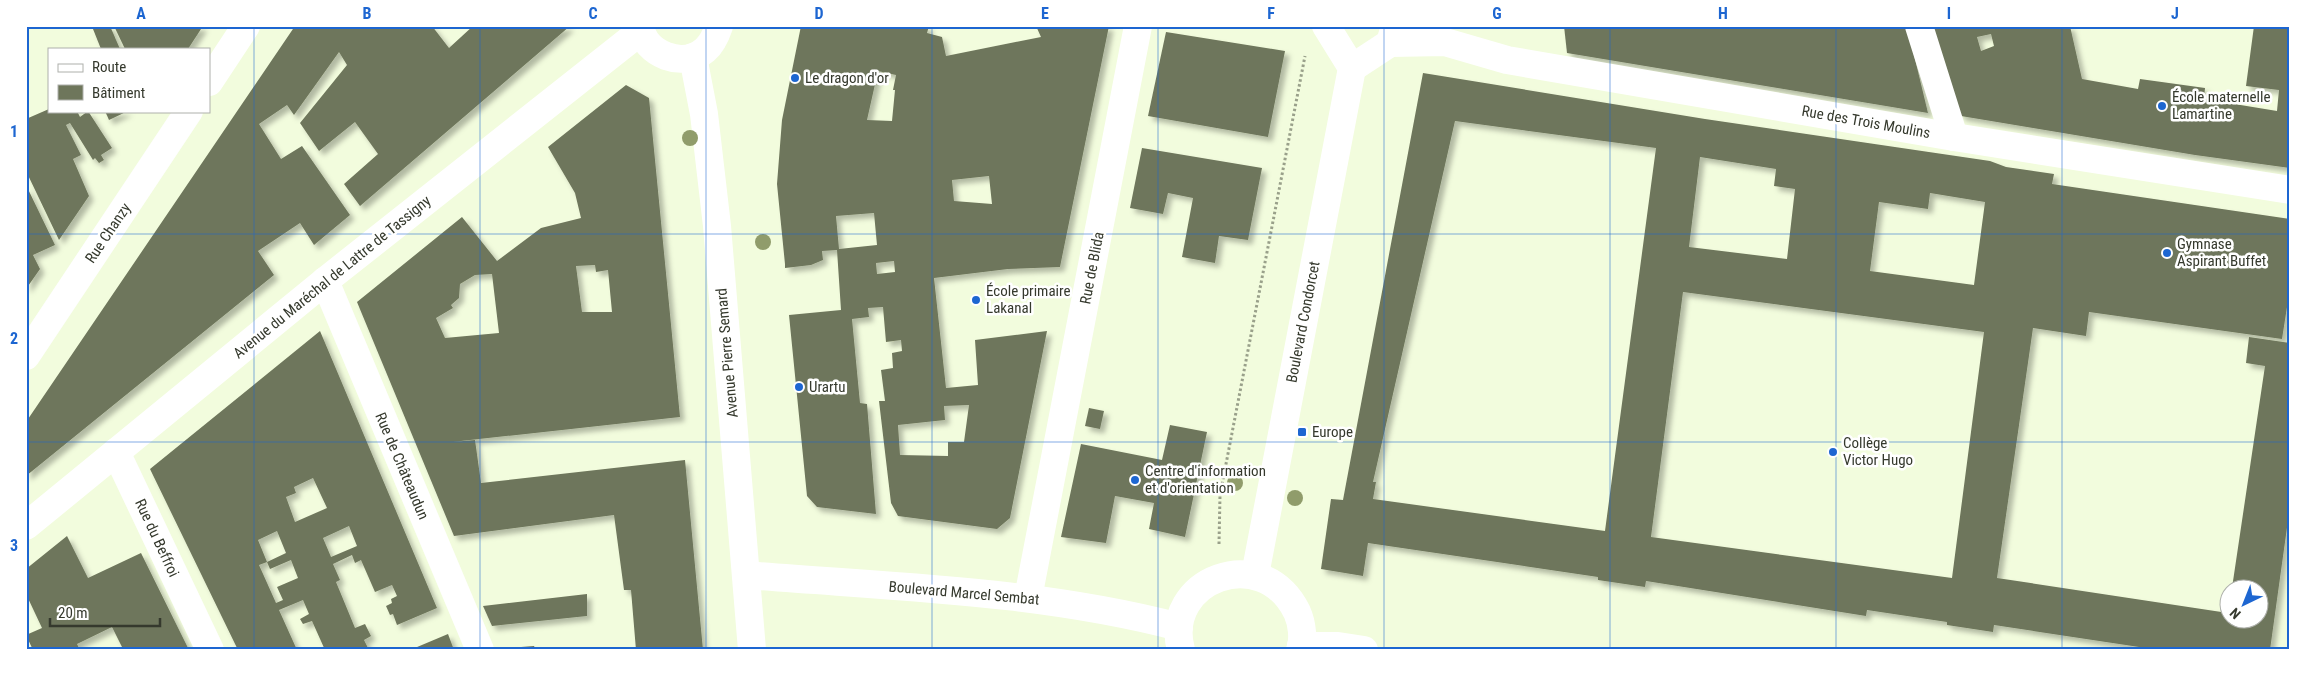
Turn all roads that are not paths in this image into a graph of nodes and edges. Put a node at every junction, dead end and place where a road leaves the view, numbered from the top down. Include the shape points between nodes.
1 (246, 26) edge
2 (718, 26) edge
3 (1138, 26) edge
4 (1326, 26) edge
5 (1919, 26) edge
6 (641, 28) edge
7 (1392, 34) edge
8 (1437, 34) edge
9 (693, 57) junction
10 (1352, 68) junction
11 (210, 80) edge
12 (188, 112) edge
13 (1954, 137) junction
14 (2290, 190) edge
15 (326, 282) junction
16 (26, 356) edge
17 (116, 452) junction
18 (26, 526) edge
19 (1255, 575) junction
20 (746, 576) junction
21 (1028, 598) junction
22 (1180, 638) edge
23 (1301, 648) edge
24 (210, 650) edge
25 (480, 650) edge
26 (752, 650) edge
27 (1364, 650) edge

1 - 11 street
2 - 9 street via 714,40
3 - 21 street, Rue de Blida
4 - 10 street
5 - 13 street
6 - 9 street via 656,52 680,59
6 - 15 street, Avenue du Maréchal de Lattre de Tassigny
7 - 8 street, Rue des Trois Moulins
7 - 10 street
8 - 13 street, Rue des Trois Moulins via 1507,60
9 - 20 street, Avenue Pierre Semard via 704,114 717,226
10 - 19 street, Boulevard Condorcet
12 - 16 street, Rue Chanzy
13 - 14 street, Rue des Trois Moulins
15 - 17 street, Avenue du Maréchal de Lattre de Tassigny
15 - 25 street, Rue de Châteaudun
17 - 18 street, Avenue du Maréchal de Lattre de Tassigny
17 - 24 street, Rue du Beffroi
19 - 22 street via 1230,574 1205,584 1188,602
19 - 23 street via 1276,585 1292,601 1302,631
20 - 21 street, Boulevard Marcel Sembat
20 - 26 street, Avenue Pierre Semard
21 - 22 street, Boulevard Marcel Sembat via 1127,614
23 - 27 street via 1338,646

